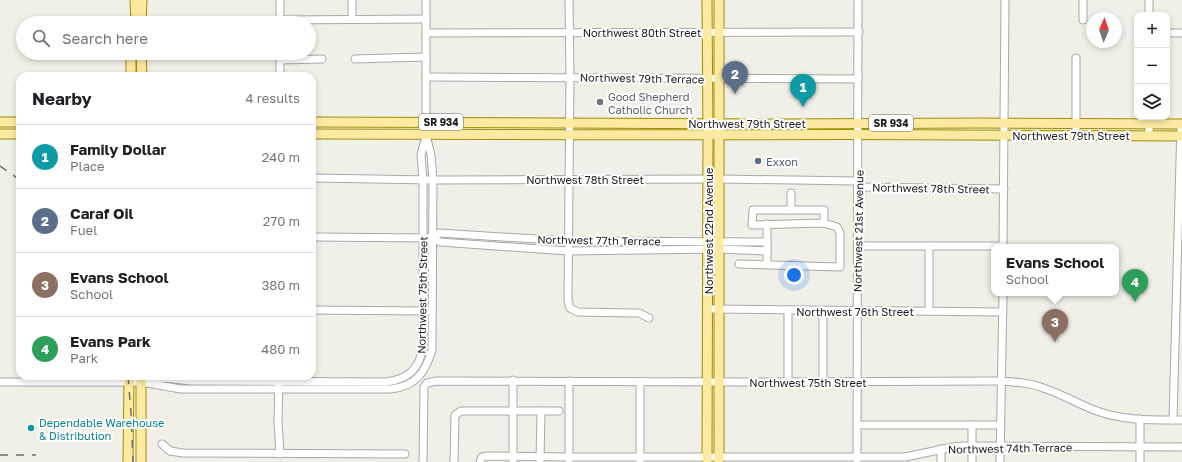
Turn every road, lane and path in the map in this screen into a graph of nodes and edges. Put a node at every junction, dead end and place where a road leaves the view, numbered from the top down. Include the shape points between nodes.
1 (133, 0) edge
2 (142, 0) edge
3 (280, 0) edge
4 (352, 0) edge
5 (426, 0) edge
6 (569, 0) edge
7 (707, 0) edge
8 (719, 0) edge
9 (858, 0) edge
10 (1005, 0) edge
11 (1083, 0) edge
12 (1149, 0) edge
13 (1149, 12) edge
14 (132, 16) edge
15 (135, 16) edge
16 (142, 16) edge
17 (280, 16) edge
18 (352, 19) junction
19 (426, 19) junction
20 (316, 20) edge
21 (1083, 20) dead end
22 (426, 32) junction
23 (569, 32) junction
24 (707, 32) junction
25 (859, 32) junction
26 (719, 33) junction
27 (1170, 33) edge
28 (1182, 33) edge
29 (426, 57) junction
30 (1076, 58) dead end
31 (316, 59) edge
32 (322, 59) dead end
33 (355, 59) dead end
34 (131, 60) edge
35 (141, 60) edge
36 (280, 60) edge
37 (131, 72) edge
38 (142, 72) edge
39 (280, 72) edge
40 (570, 77) junction
41 (426, 78) junction
42 (707, 79) junction
43 (718, 79) junction
44 (858, 79) junction
45 (1149, 120) edge
46 (0, 122) edge
47 (16, 122) edge
48 (316, 122) edge
49 (353, 122) junction
50 (426, 122) junction
51 (498, 123) junction
52 (569, 123) junction
53 (644, 123) junction
54 (708, 123) junction
55 (719, 123) junction
56 (939, 123) junction
57 (1004, 123) junction
58 (781, 124) junction
59 (859, 124) junction
60 (1076, 124) junction
61 (1181, 124) edge
62 (0, 134) edge
63 (16, 134) edge
64 (316, 134) edge
65 (570, 134) junction
66 (613, 134) junction
67 (708, 134) junction
68 (719, 134) junction
69 (782, 134) junction
70 (353, 135) junction
71 (426, 135) junction
72 (498, 135) junction
73 (859, 135) junction
74 (939, 135) junction
75 (1004, 135) junction
76 (1076, 135) junction
77 (1149, 135) junction
78 (1181, 136) edge
79 (316, 178) edge
80 (569, 179) junction
81 (719, 179) junction
82 (423, 180) junction
83 (433, 180) junction
84 (708, 180) junction
85 (858, 184) junction
86 (1004, 189) junction
87 (1181, 190) edge
88 (791, 193) dead end
89 (791, 210) junction
90 (824, 223) junction
91 (767, 224) junction
92 (316, 237) edge
93 (499, 237) junction
94 (423, 238) junction
95 (433, 238) junction
96 (543, 240) junction
97 (568, 241) junction
98 (767, 242) junction
99 (1003, 244) edge
100 (719, 245) junction
101 (498, 246) junction
102 (708, 246) junction
103 (858, 246) junction
104 (929, 246) junction
105 (991, 246) edge
106 (1180, 246) edge
107 (542, 249) junction
108 (568, 251) junction
109 (767, 251) junction
110 (739, 264) dead end
111 (767, 264) junction
112 (1003, 296) edge
113 (1179, 304) edge
114 (707, 309) junction
115 (719, 309) junction
116 (316, 310) edge
117 (788, 310) junction
118 (423, 311) junction
119 (433, 311) junction
120 (824, 311) junction
121 (857, 311) junction
122 (929, 311) junction
123 (1003, 312) junction
124 (649, 318) dead end
125 (1178, 362) edge
126 (114, 380) edge
127 (129, 380) edge
128 (141, 380) edge
129 (145, 380) edge
130 (207, 380) edge
131 (230, 380) edge
132 (260, 380) edge
133 (279, 380) edge
134 (293, 380) edge
135 (513, 380) junction
136 (241, 381) junction
137 (569, 381) junction
138 (719, 381) junction
139 (1001, 381) junction
140 (0, 382) edge
141 (320, 382) junction
142 (640, 382) junction
143 (708, 382) junction
144 (788, 382) junction
145 (823, 382) junction
146 (857, 382) junction
147 (358, 386) junction
148 (207, 389) junction
149 (241, 389) junction
150 (279, 390) junction
151 (320, 390) junction
152 (513, 411) junction
153 (541, 411) junction
154 (559, 411) dead end
155 (1140, 420) junction
156 (1173, 420) junction
157 (1182, 420) edge
158 (1000, 424) junction
159 (857, 425) junction
160 (972, 425) junction
161 (162, 444) dead end
162 (972, 446) junction
163 (1000, 446) junction
164 (1140, 446) junction
165 (1182, 447) edge
166 (941, 449) junction
167 (280, 454) junction
168 (404, 454) dead end
169 (513, 459) edge
170 (540, 459) edge
171 (883, 459) edge
172 (481, 460) edge
173 (569, 460) edge
174 (640, 460) edge
175 (707, 460) edge
176 (719, 460) edge
177 (769, 460) edge
178 (857, 460) edge
179 (128, 462) edge
180 (141, 462) edge
181 (424, 462) edge
182 (454, 462) edge
183 (941, 462) edge
184 (972, 462) edge
185 (1000, 462) edge
186 (1140, 462) edge

1 - 14 main road
1 - 15 main road
2 - 16 main road
3 - 17 street
4 - 18 street
5 - 19 street
6 - 23 street
7 - 24 main road, Northwest 22nd Avenue
8 - 26 main road, Northwest 22nd Avenue
9 - 25 street, Northwest 21st Avenue
10 - 57 street
11 - 21 street
12 - 13 street
18 - 19 street
18 - 20 street
19 - 22 street
22 - 23 street, Northwest 80th Street
22 - 29 street
23 - 24 street, Northwest 80th Street
23 - 40 street
24 - 26 street, Northwest 80th Street
24 - 42 main road, Northwest 22nd Avenue
25 - 26 street, Northwest 80th Street
25 - 44 street, Northwest 21st Avenue
26 - 43 main road, Northwest 22nd Avenue
27 - 28 street
29 - 33 street
29 - 41 street
30 - 60 street
31 - 32 street
34 - 37 main road
35 - 38 main road
36 - 39 street
40 - 41 street, Northwest 79th Terrace
40 - 42 street, Northwest 79th Terrace
40 - 52 street
41 - 50 street
42 - 43 street, Northwest 79th Terrace
42 - 54 main road, Northwest 22nd Avenue
43 - 44 street, Northwest 79th Terrace
43 - 55 main road, Northwest 22nd Avenue
44 - 59 street, Northwest 21st Avenue
45 - 60 main road, Northwest 79th Street / SR 934
45 - 61 main road, Northwest 79th Street / SR 934
45 - 77 street
46 - 47 main road
48 - 49 main road, Northwest 79th Street / SR 934
49 - 50 main road, Northwest 79th Street / SR 934
49 - 70 main road
50 - 51 main road, Northwest 79th Street / SR 934
50 - 71 street
51 - 52 main road, Northwest 79th Street / SR 934
51 - 72 main road
52 - 53 main road, Northwest 79th Street / SR 934
52 - 65 street
53 - 54 main road, Northwest 79th Street / SR 934
53 - 66 main road via 635,130
54 - 55 main road, Northwest 79th Street / SR 934
54 - 67 main road, Northwest 22nd Avenue
55 - 58 main road, Northwest 79th Street / SR 934
55 - 68 main road, Northwest 22nd Avenue
56 - 57 main road, Northwest 79th Street / SR 934
56 - 59 main road, Northwest 79th Street / SR 934
56 - 74 main road
57 - 60 main road, Northwest 79th Street / SR 934
57 - 75 street
58 - 59 main road, Northwest 79th Street / SR 934
58 - 69 main road
59 - 73 street, Northwest 21st Avenue
60 - 76 street
61 - 78 street
62 - 63 main road
64 - 70 main road, Northwest 79th Street / SR 934
65 - 66 main road, Northwest 79th Street / SR 934
65 - 72 main road, Northwest 79th Street / SR 934
65 - 80 street
66 - 67 main road, Northwest 79th Street / SR 934
67 - 68 main road, Northwest 79th Street / SR 934
67 - 84 main road, Northwest 22nd Avenue
68 - 69 main road, Northwest 79th Street / SR 934
68 - 81 main road, Northwest 22nd Avenue
69 - 73 main road, Northwest 79th Street / SR 934
70 - 71 main road, Northwest 79th Street / SR 934
71 - 72 main road, Northwest 79th Street / SR 934
71 - 82 street, Northwest 75th Street via 421,155
71 - 83 street
73 - 74 main road, Northwest 79th Street / SR 934
73 - 85 street, Northwest 21st Avenue
74 - 75 main road, Northwest 79th Street / SR 934
75 - 76 main road, Northwest 79th Street / SR 934
75 - 86 street
76 - 77 main road, Northwest 79th Street / SR 934
77 - 78 main road, Northwest 79th Street / SR 934
78 - 87 street
79 - 82 street, Northwest 78th Street
80 - 83 street, Northwest 78th Street
80 - 84 street, Northwest 78th Street
80 - 97 street
81 - 84 street, Northwest 78th Street
81 - 85 street, Northwest 78th Street
81 - 100 main road, Northwest 22nd Avenue
82 - 83 street, Northwest 78th Street
82 - 94 street, Northwest 75th Street
83 - 95 street
84 - 102 main road, Northwest 22nd Avenue
85 - 86 street, Northwest 78th Street
85 - 103 street, Northwest 21st Avenue
86 - 99 street
87 - 106 street
88 - 89 street
89 - 90 street via 824,210
89 - 91 street via 753,210 752,225
90 - 91 street
90 - 111 street via 837,227 840,233 840,267
91 - 98 street
92 - 94 street, Northwest 77th Terrace
93 - 95 street, Northwest 77th Terrace via 439,233
93 - 96 street, Northwest 77th Terrace
93 - 101 street
94 - 95 street, Northwest 77th Terrace
94 - 118 street, Northwest 75th Street
95 - 101 street, Northwest 77th Terrace via 440,242
95 - 119 street
96 - 97 street, Northwest 77th Terrace
96 - 107 street
97 - 102 street, Northwest 77th Terrace
97 - 108 street
98 - 100 street, Northwest 77th Terrace
98 - 109 street
100 - 102 street, Northwest 77th Terrace
100 - 109 street, Northwest 77th Terrace
100 - 115 main road, Northwest 22nd Avenue
101 - 107 street, Northwest 77th Terrace
102 - 108 street, Northwest 77th Terrace
102 - 114 main road, Northwest 22nd Avenue
103 - 104 street
103 - 121 street, Northwest 21st Avenue
104 - 105 street
104 - 122 street
106 - 113 street
107 - 108 street, Northwest 77th Terrace
108 - 124 street via 570,308 578,312 638,313
109 - 111 street
110 - 111 street
112 - 123 street
113 - 125 street
114 - 115 street, Northwest 76th Street
114 - 143 main road, Northwest 22nd Avenue
115 - 117 street, Northwest 76th Street
115 - 138 main road, Northwest 22nd Avenue
116 - 118 street
117 - 120 street, Northwest 76th Street
117 - 144 street
118 - 119 street
118 - 147 street, Northwest 75th Street via 422,355 414,370 394,381
119 - 147 street, Northwest 75th Street via 432,350 428,364 419,377 406,386 391,389
120 - 121 street, Northwest 76th Street
120 - 145 street
121 - 122 street, Northwest 76th Street
121 - 146 street, Northwest 21st Avenue
122 - 123 street, Northwest 76th Street
123 - 139 street
125 - 156 street
126 - 140 street, Northwest 75th Street via 67,383
127 - 179 main road
128 - 180 main road
129 - 148 street, Northwest 75th Street via 181,389
130 - 148 street
131 - 136 street, Northwest 75th Street
132 - 136 street, Northwest 75th Street
133 - 150 street
134 - 141 street, Northwest 75th Street
135 - 137 street, Northwest 75th Street
135 - 152 street
135 - 181 street, Northwest 75th Street via 427,383 424,387
136 - 149 street
137 - 142 street, Northwest 75th Street
137 - 173 street
138 - 143 street, Northwest 75th Street
138 - 144 street, Northwest 75th Street
138 - 176 main road, Northwest 22nd Avenue
139 - 146 street, Northwest 75th Street
139 - 155 street, Northwest 75th Street via 1046,388 1097,411
139 - 158 street
141 - 147 street, Northwest 75th Street
141 - 151 street
142 - 143 street, Northwest 75th Street
142 - 174 street
143 - 175 main road, Northwest 22nd Avenue
144 - 145 street, Northwest 75th Street
145 - 146 street, Northwest 75th Street
146 - 159 street, Northwest 21st Avenue
147 - 151 street, Northwest 75th Street
148 - 149 street, Northwest 75th Street
149 - 150 street, Northwest 75th Street
150 - 151 street, Northwest 75th Street
150 - 167 street
152 - 153 street
152 - 169 street
152 - 182 street via 461,411 455,415
153 - 154 street
153 - 170 street
155 - 156 street, Northwest 75th Street
155 - 164 street
156 - 157 street, Northwest 75th Street
158 - 160 street
158 - 163 street
159 - 160 street
159 - 178 street, Northwest 21st Avenue
160 - 162 street
161 - 167 street via 177,453
162 - 163 street, Northwest 74th Terrace
162 - 166 street, Northwest 74th Terrace
162 - 184 street
163 - 164 street, Northwest 74th Terrace
163 - 185 street
164 - 165 street, Northwest 74th Terrace
164 - 186 street
166 - 171 street, Northwest 74th Terrace
166 - 183 street
167 - 168 street
169 - 170 street, Northwest 74th Terrace
169 - 172 street, Northwest 74th Terrace via 487,456
170 - 173 street, Northwest 74th Terrace
171 - 178 street, Northwest 74th Terrace
173 - 174 street, Northwest 74th Terrace
174 - 175 street, Northwest 74th Terrace
175 - 176 street, Northwest 74th Terrace
176 - 177 street, Northwest 74th Terrace
177 - 178 street, Northwest 74th Terrace

